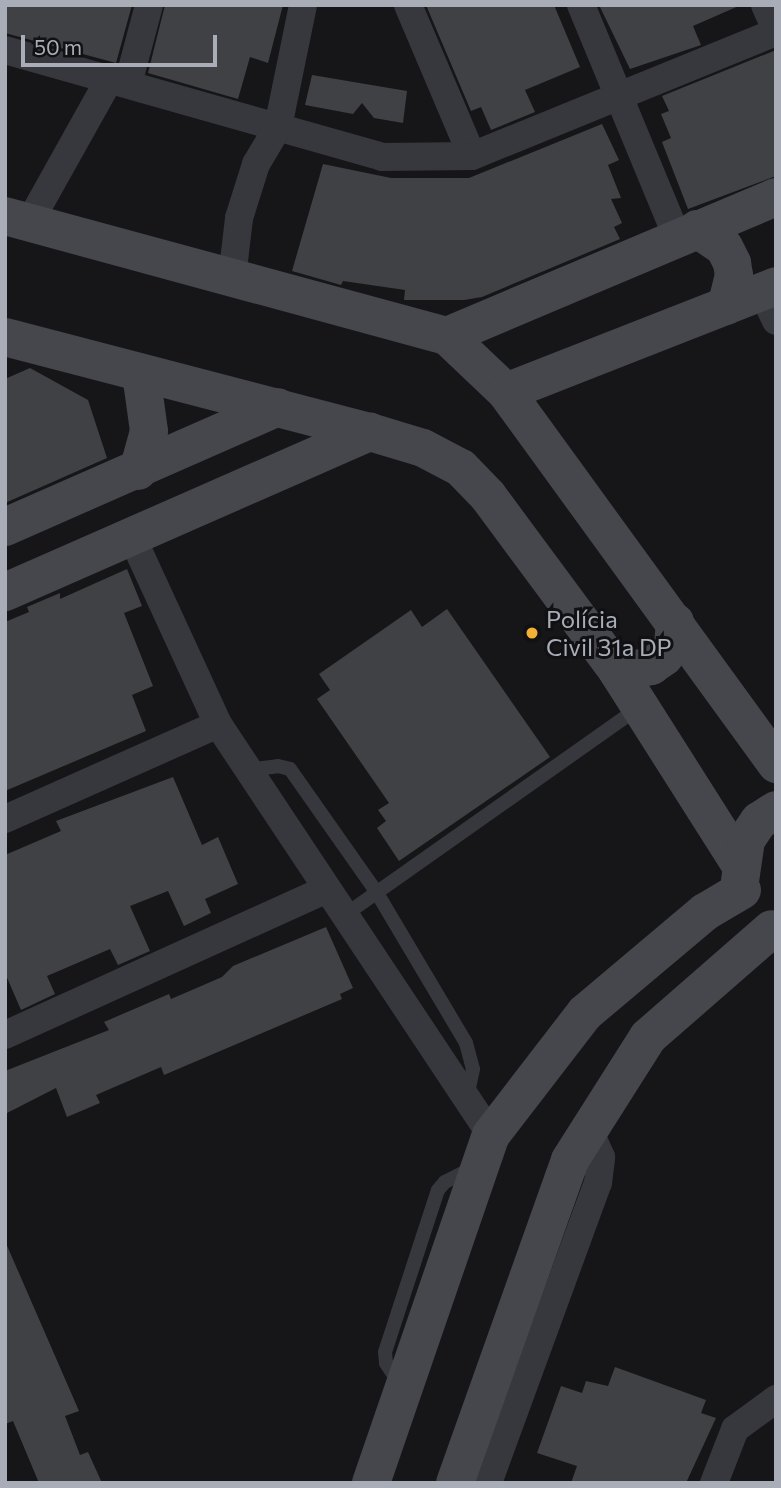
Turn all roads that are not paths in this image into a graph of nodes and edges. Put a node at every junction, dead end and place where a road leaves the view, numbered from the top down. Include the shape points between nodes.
1 (149, 5) edge
2 (303, 5) edge
3 (408, 5) edge
4 (581, 5) edge
5 (765, 5) edge
6 (776, 31) edge
7 (5, 50) edge
8 (119, 81) junction
9 (619, 97) junction
10 (278, 127) junction
11 (472, 156) junction
12 (776, 197) edge
13 (17, 220) edge
14 (687, 233) junction
15 (232, 278) junction
16 (771, 299) edge
17 (726, 306) junction
18 (447, 336) junction
19 (12, 345) edge
20 (141, 373) junction
21 (506, 392) junction
22 (278, 407) junction
23 (370, 432) junction
24 (138, 471) junction
25 (5, 527) edge
26 (132, 537) junction
27 (5, 592) edge
28 (676, 622) junction
29 (618, 672) junction
30 (640, 706) junction
31 (218, 724) junction
32 (776, 764) edge
33 (247, 770) junction
34 (776, 810) edge
35 (5, 819) edge
36 (741, 877) junction
37 (324, 890) junction
38 (377, 893) junction
39 (342, 917) junction
40 (774, 930) edge
41 (5, 1035) edge
42 (467, 1099) junction
43 (589, 1130) junction
44 (486, 1150) junction
45 (776, 1399) edge
46 (371, 1483) edge
47 (455, 1483) edge
48 (488, 1483) edge
49 (714, 1483) edge

1 - 8 street
2 - 10 street
3 - 11 street
4 - 9 street
5 - 6 street
6 - 9 street
7 - 8 street
8 - 10 street
8 - 13 street
9 - 11 street
9 - 14 street
10 - 11 street via 382,157
10 - 15 street via 256,164 239,218
12 - 14 street
13 - 15 street
14 - 17 street via 724,247 734,275
14 - 18 street
15 - 18 street
16 - 17 street
17 - 21 street
18 - 21 street
19 - 20 street
20 - 22 street
20 - 24 street via 149,431
21 - 28 street
22 - 23 street
22 - 24 street
23 - 26 street
23 - 29 street via 423,448 461,467 488,496
24 - 25 street
26 - 27 street
26 - 31 street
28 - 29 street via 673,645 664,657 651,666
28 - 32 street
29 - 30 street
30 - 36 street
30 - 38 lane
31 - 33 street
31 - 35 street
33 - 37 street
33 - 38 lane via 290,769
34 - 36 street via 759,821 746,840
36 - 40 street via 754,912
36 - 44 street via 585,1013
37 - 39 street
37 - 41 street
38 - 39 lane
38 - 42 lane via 466,1044 473,1069
39 - 42 street
40 - 43 street via 648,1038
42 - 44 street
43 - 47 street via 570,1160
43 - 48 street via 601,1157 598,1183
44 - 46 street
45 - 49 street via 735,1429

